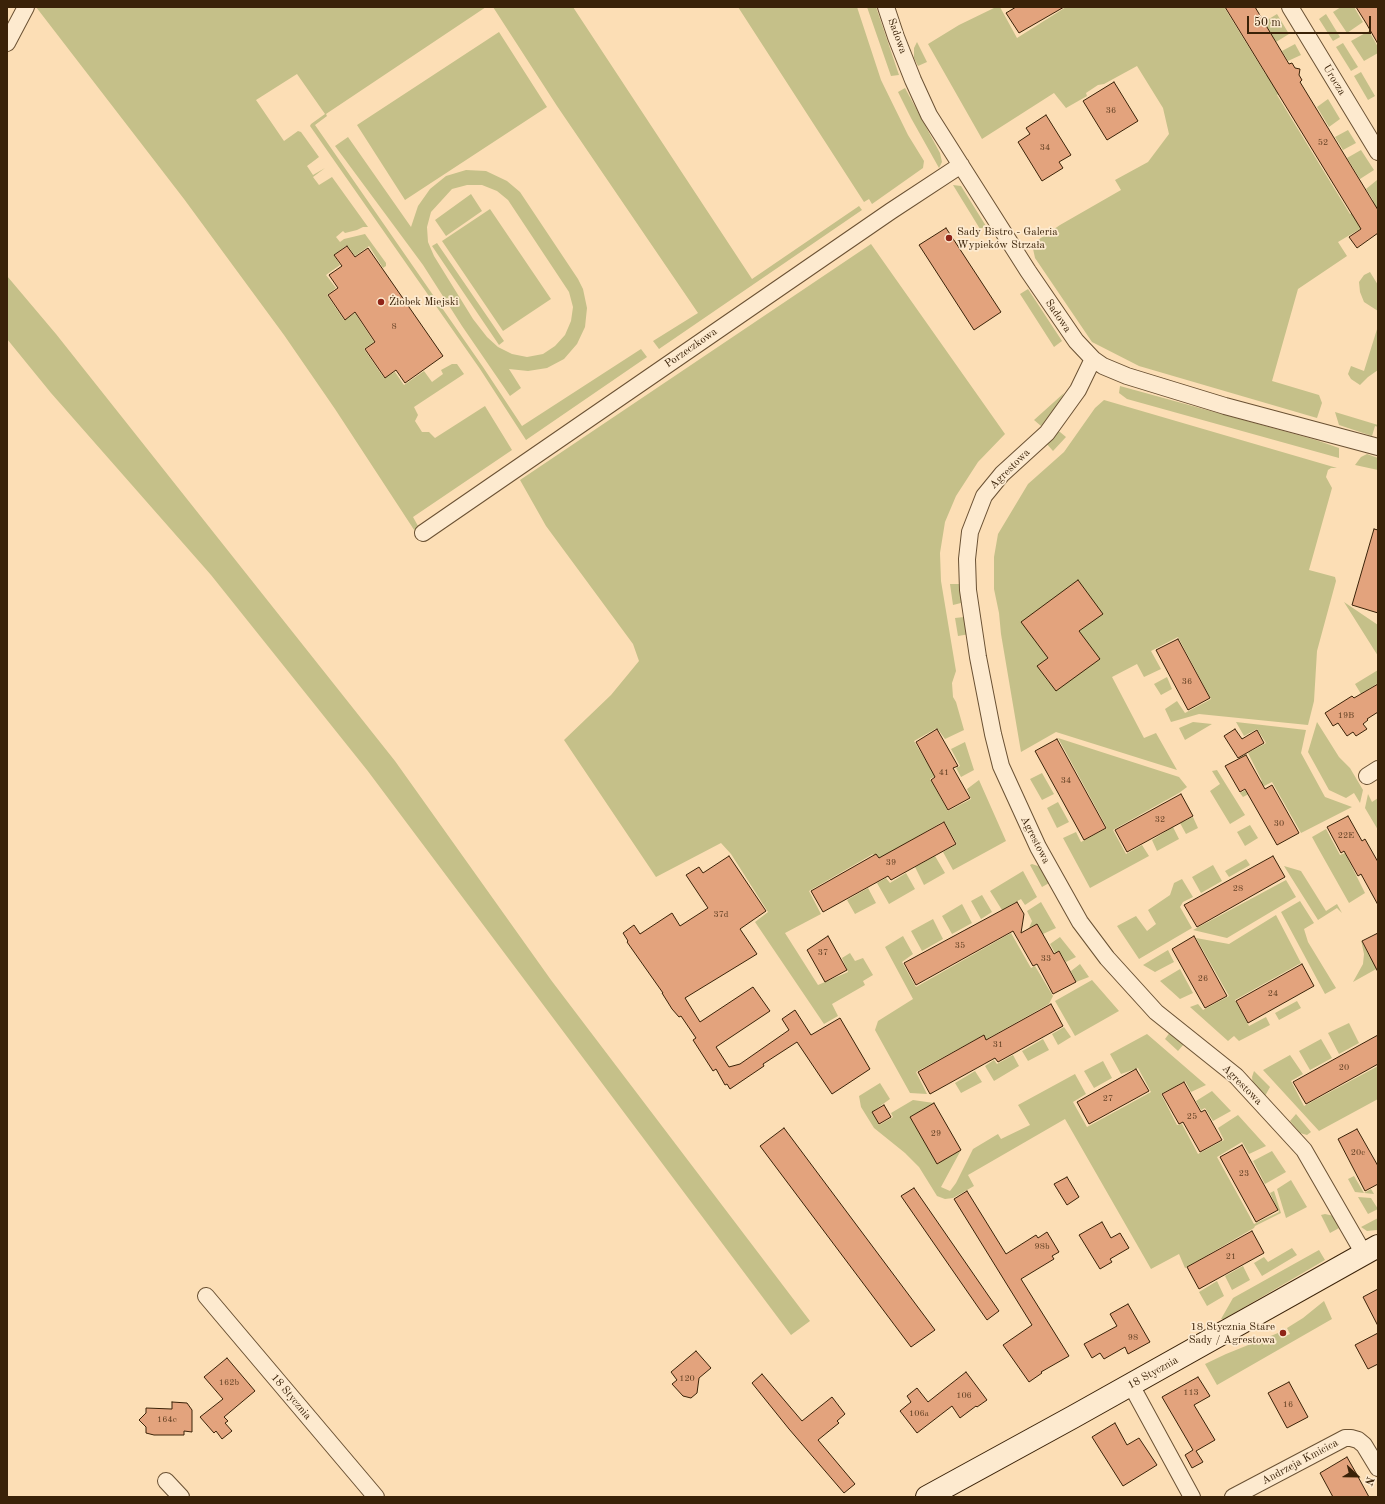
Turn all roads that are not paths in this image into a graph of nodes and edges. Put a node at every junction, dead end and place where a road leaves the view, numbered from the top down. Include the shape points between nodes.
1 (26, 7) edge
2 (886, 7) edge
3 (1290, 7) edge
4 (7, 43) edge
5 (1378, 152) edge
6 (961, 165) junction
7 (1093, 359) junction
8 (1378, 447) edge
9 (423, 533) dead end
10 (1371, 1250) edge
11 (206, 1296) dead end
12 (1131, 1385) junction
13 (1378, 1468) edge
14 (166, 1481) dead end
15 (181, 1497) edge
16 (376, 1497) edge
17 (927, 1497) edge
18 (1192, 1497) edge
19 (1233, 1497) edge

1 - 4 street
2 - 6 street, Sadowa via 929,115
3 - 5 street, Urocza
6 - 7 street, Sadowa via 1028,271 1076,340
6 - 9 street, Porzeczkowa
7 - 8 street, Sadowa via 1117,372 1150,383
7 - 10 street, Agrestowa via 1078,390 1051,427 1002,474 984,496 970,532 967,559 968,590 978,657 1001,766 1038,847 1080,922 1107,958 1156,1012 1236,1076 1304,1150
10 - 12 main road, 18 Stycznia
11 - 16 street, 18 Stycznia
12 - 17 main road, 18 Stycznia
12 - 18 street
13 - 19 street, Andrzeja Kmicica via 1364,1445 1358,1440 1346,1438
14 - 15 street

